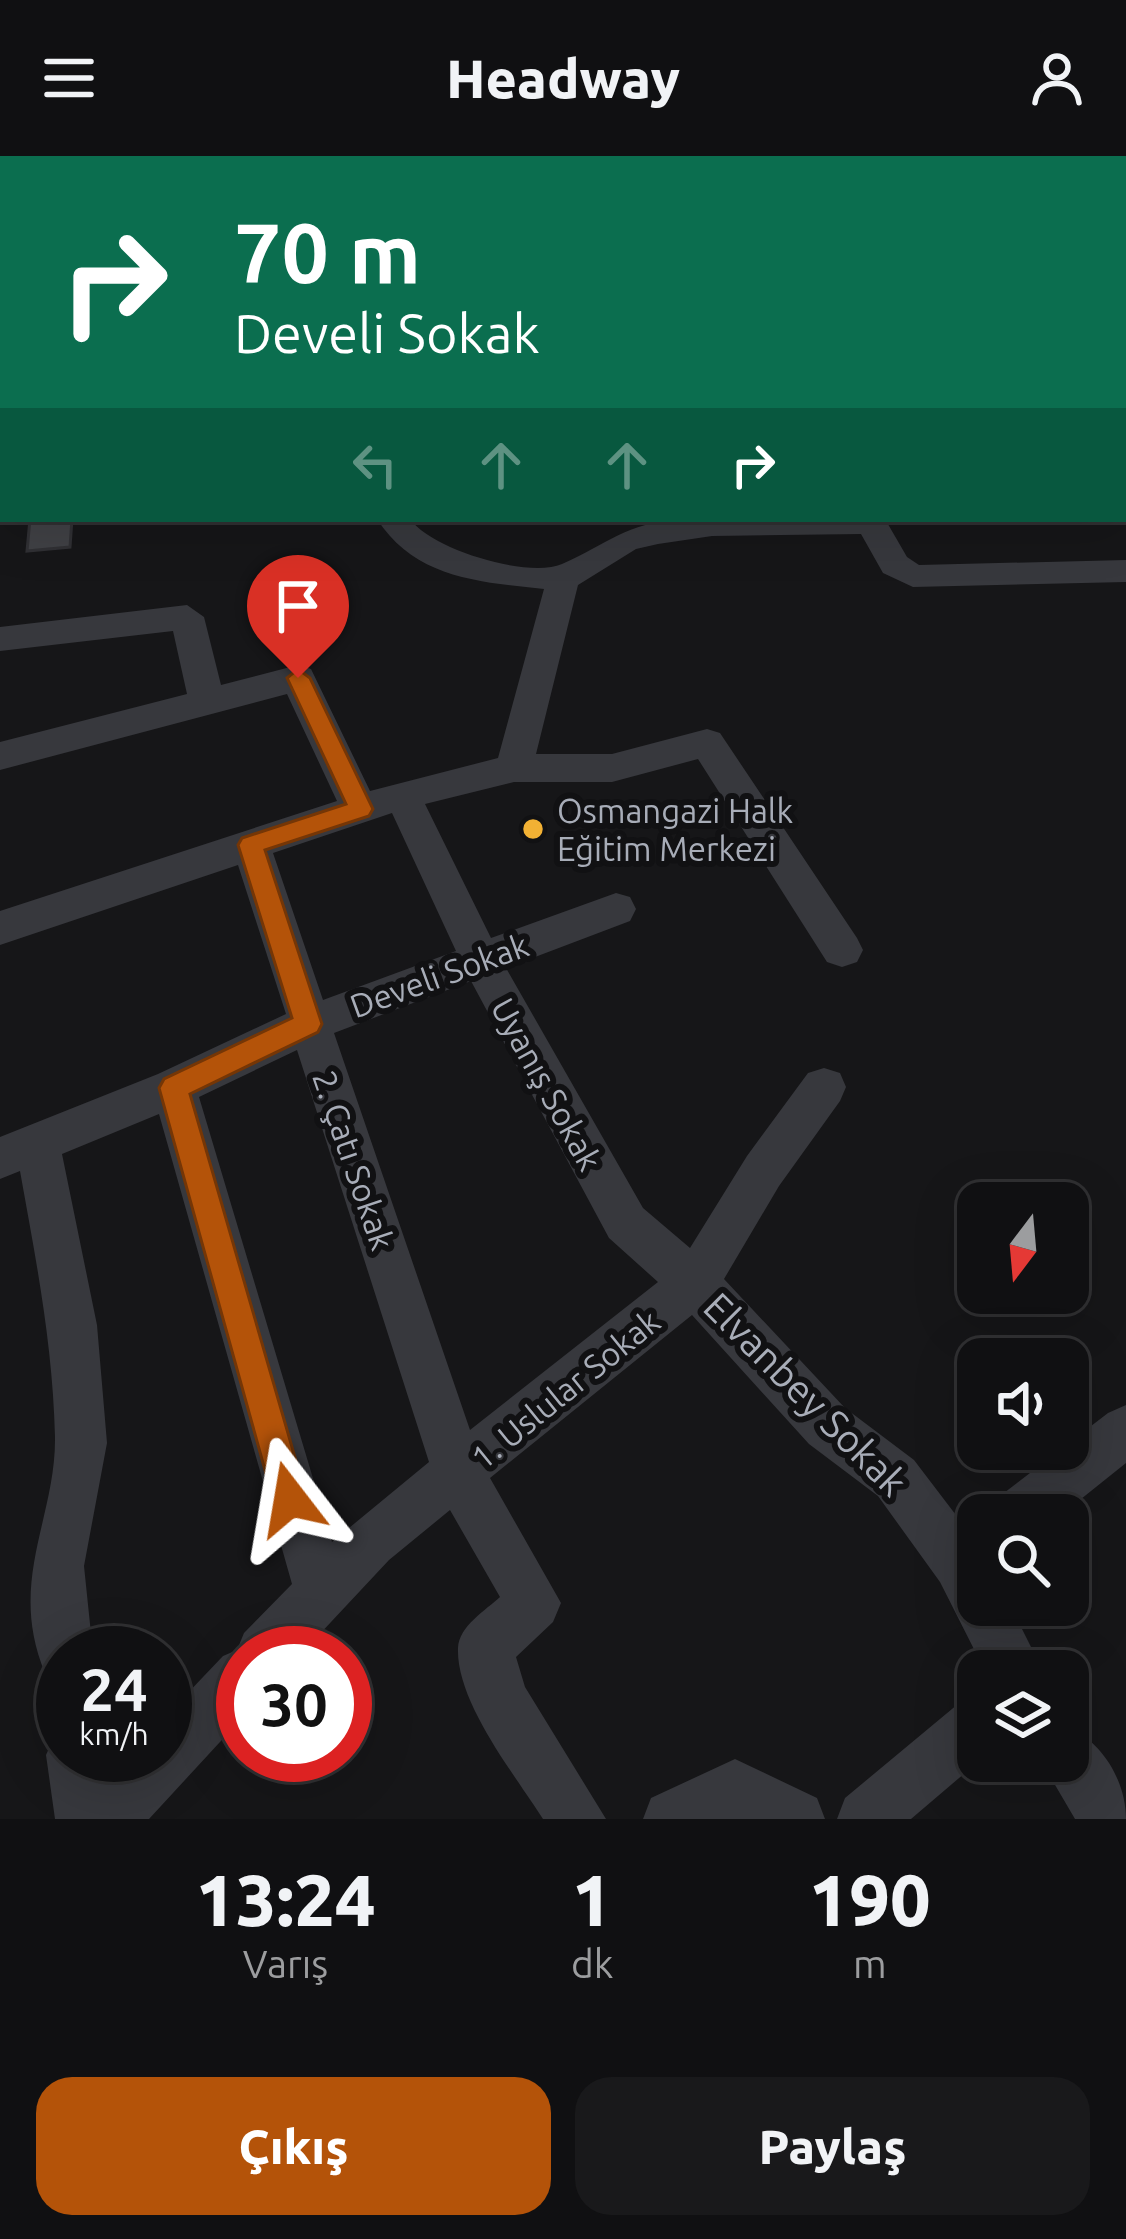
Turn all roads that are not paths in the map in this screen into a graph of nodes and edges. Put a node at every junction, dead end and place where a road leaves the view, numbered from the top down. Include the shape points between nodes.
1 (395, 522) edge
2 (831, 522) edge
3 (872, 522) edge
4 (1126, 571) edge
5 (563, 579) junction
6 (0, 639) edge
7 (207, 701) junction
8 (0, 755) edge
9 (514, 768) junction
10 (402, 795) junction
11 (360, 809) junction
12 (250, 845) junction
13 (616, 909) dead end
14 (0, 928) edge
15 (842, 950) dead end
16 (480, 960) junction
17 (308, 1024) junction
18 (824, 1087) dead end
19 (174, 1088) junction
20 (19, 1152) edge
21 (695, 1283) junction
22 (1126, 1431) edge
23 (459, 1475) junction
24 (1046, 1494) edge
25 (957, 1557) edge
26 (321, 1589) junction
27 (62, 1626) edge
28 (287, 1626) edge
29 (216, 1705) edge
30 (957, 1742) edge
31 (79, 1782) edge
32 (1085, 1782) edge
33 (84, 1819) edge
34 (109, 1819) edge
35 (577, 1819) edge
36 (672, 1819) edge
37 (796, 1819) edge
38 (866, 1819) edge
39 (1109, 1819) edge

1 - 5 street via 410,542 442,559
2 - 5 street via 658,533 626,540
3 - 4 street via 895,565 913,576
5 - 9 street
6 - 7 street via 187,617
7 - 8 street
7 - 11 street via 298,678
9 - 10 street
9 - 15 street via 612,769 707,743
10 - 11 street
10 - 16 street, Uyanış Sokak
11 - 12 street
12 - 14 street
12 - 17 street, 2. Çatı Sokak
13 - 16 street, Develi Sokak
16 - 17 street, Develi Sokak
16 - 21 street, Uyanış Sokak via 626,1223
17 - 19 street, Develi Sokak
17 - 23 street, 2. Çatı Sokak
18 - 21 street, 1. Uslular Sokak
19 - 20 street, Develi Sokak
19 - 26 street
20 - 27 street via 73,1325 81,1444 57,1566
21 - 23 street, 1. Uslular Sokak
21 - 25 street, Elvanbey Sokak via 826,1426 896,1478
22 - 24 street
23 - 26 street, 1. Uslular Sokak
23 - 35 street, 2. Çatı Sokak via 534,1603 486,1647 500,1700
26 - 28 street, 1. Uslular Sokak
29 - 34 street
30 - 38 street
31 - 33 street
32 - 39 street
36 - 37 street via 735,1789

